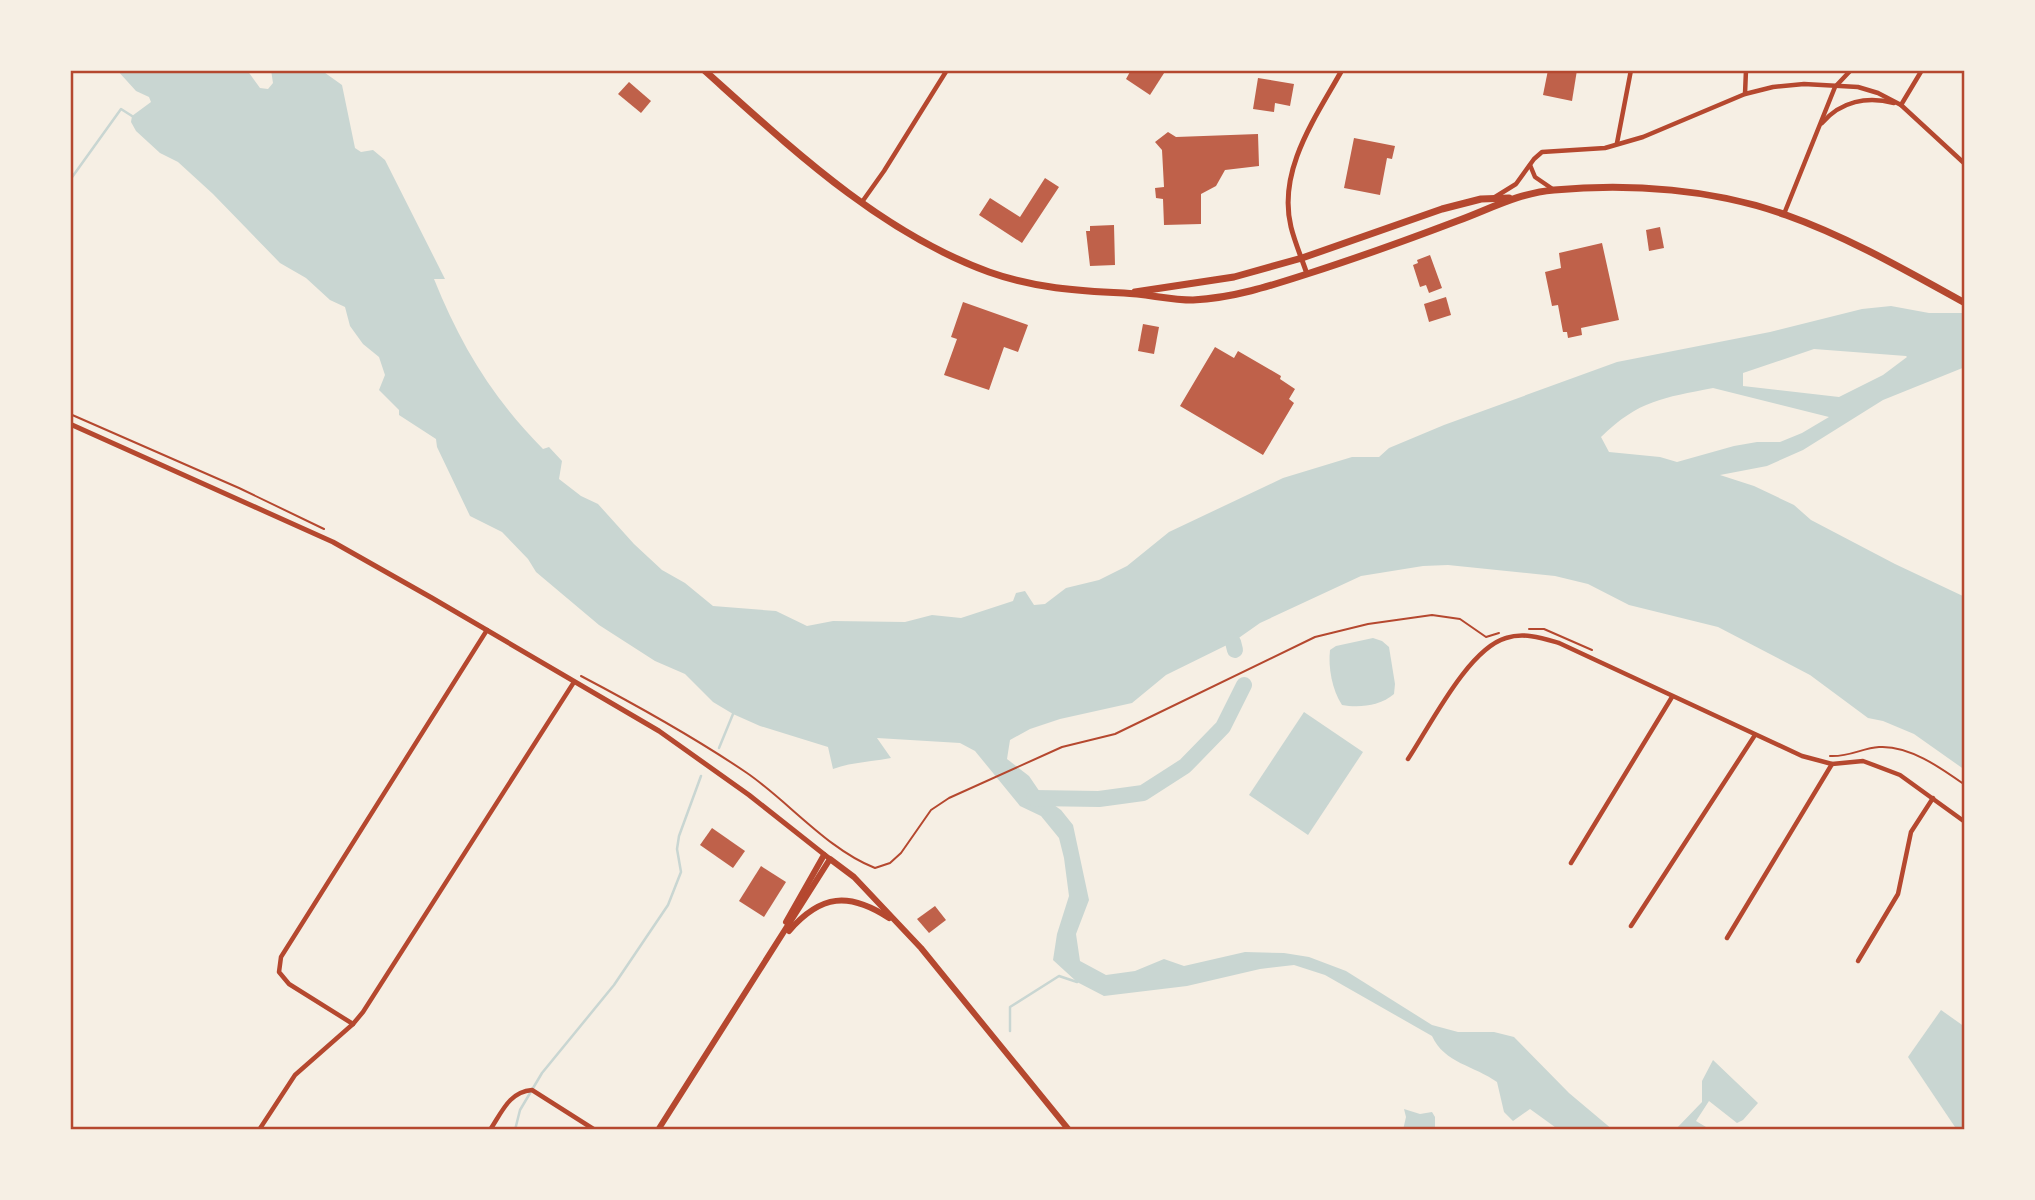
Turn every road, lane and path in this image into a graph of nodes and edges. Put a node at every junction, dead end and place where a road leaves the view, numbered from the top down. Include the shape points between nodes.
1 (704, 70) edge
2 (947, 70) edge
3 (1342, 70) edge
4 (1631, 70) edge
5 (1746, 70) edge
6 (1850, 70) edge
7 (1922, 70) edge
8 (1835, 86) junction
9 (1745, 94) junction
10 (1901, 105) junction
11 (1818, 128) junction
12 (1617, 143) junction
13 (1530, 164) junction
14 (1965, 164) edge
15 (1554, 190) junction
16 (1494, 198) junction
17 (1510, 198) junction
18 (862, 201) junction
19 (1784, 214) junction
20 (1302, 258) junction
21 (1307, 274) junction
22 (1128, 293) junction
23 (1965, 303) edge
24 (70, 424) edge
25 (487, 630) junction
26 (573, 682) junction
27 (1672, 697) junction
28 (1755, 735) junction
29 (1871, 749) dead end
30 (1036, 759) dead end
31 (1408, 759) dead end
32 (1832, 764) junction
33 (1965, 785) edge
34 (974, 787) dead end
35 (1933, 798) junction
36 (1965, 822) edge
37 (827, 857) junction
38 (1572, 863) dead end
39 (900, 926) junction
40 (1630, 926) dead end
41 (1727, 938) dead end
42 (773, 953) junction
43 (1858, 961) dead end
44 (353, 1024) junction
45 (259, 1130) edge
46 (490, 1130) edge
47 (595, 1130) edge
48 (658, 1130) edge
49 (1069, 1130) edge

1 - 18 main road
2 - 18 street
3 - 20 street via 1303,142 1291,175 1291,226
4 - 12 street
5 - 9 street
6 - 8 street
7 - 10 street
8 - 9 street via 1804,84
8 - 10 street via 1858,86
8 - 11 street
9 - 12 street via 1643,137
10 - 11 street via 1880,100 1854,102
10 - 14 street
11 - 19 street
12 - 13 street via 1542,152
13 - 15 street via 1535,177
13 - 16 street via 1516,184
15 - 17 main road
15 - 19 main road via 1666,190
16 - 17 main road
16 - 20 main road via 1441,209
17 - 21 main road
18 - 22 main road via 911,236 989,272 1073,292
19 - 23 main road via 1886,260
20 - 21 street
20 - 22 main road via 1234,278
21 - 22 main road via 1213,298
24 - 25 street via 333,542
25 - 26 street
25 - 44 street via 281,957 279,972 289,984
26 - 37 street via 680,746
26 - 44 street
27 - 28 street
27 - 31 street via 1559,643 1538,636 1506,638 1474,659
27 - 38 street
28 - 32 street
28 - 40 street
29 - 33 path via 1900,748
30 - 34 path
32 - 35 street via 1863,761 1899,775
32 - 41 street
35 - 36 street
35 - 43 street via 1911,832 1898,894
37 - 39 main road via 854,877
37 - 42 main road
39 - 42 main road via 859,902 831,901 791,928
39 - 49 main road
42 - 48 main road
44 - 45 street via 295,1075
46 - 47 street via 511,1097 532,1090

